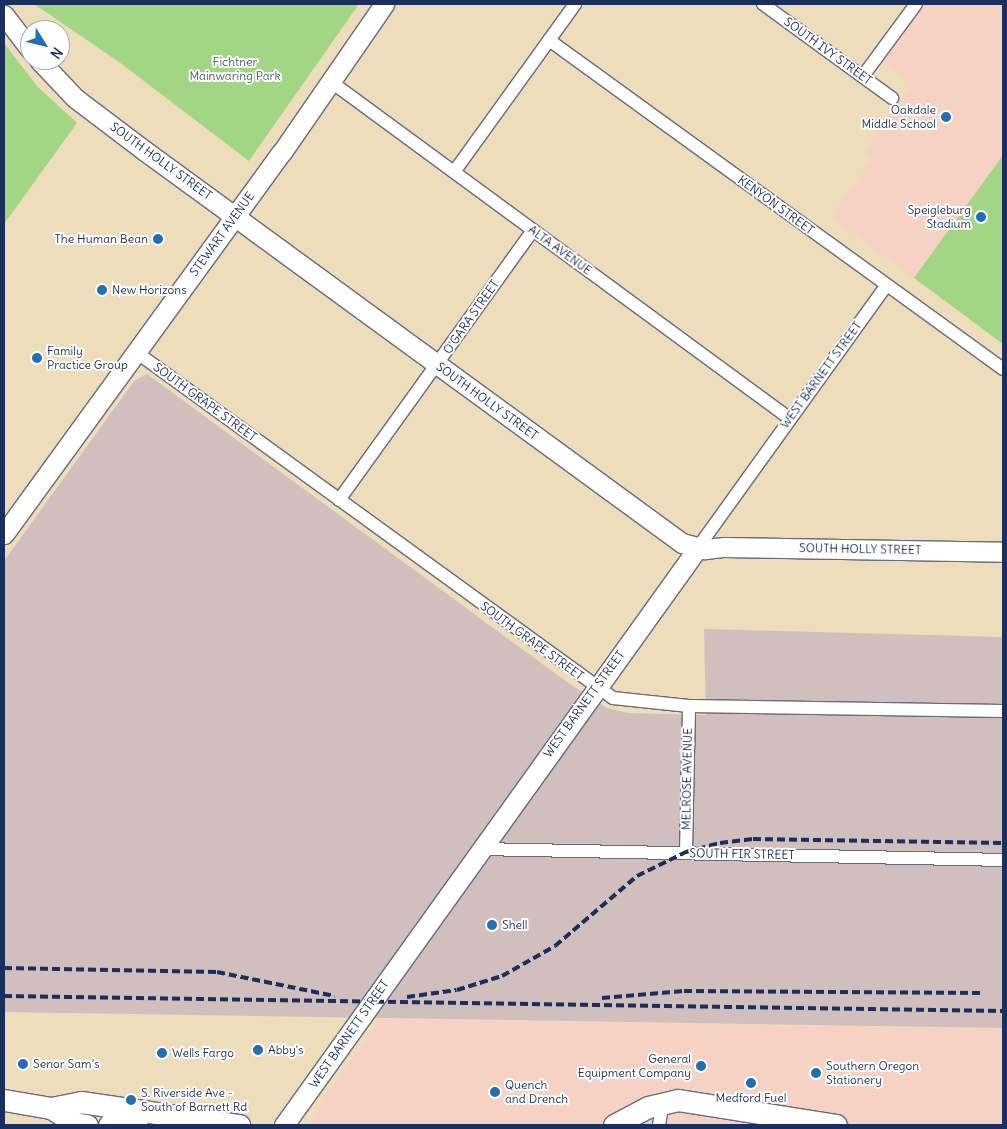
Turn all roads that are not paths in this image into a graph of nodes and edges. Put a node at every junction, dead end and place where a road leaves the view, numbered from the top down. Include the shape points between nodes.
1 (384, 4) edge
2 (575, 4) edge
3 (762, 4) edge
4 (916, 4) edge
5 (4, 15) edge
6 (20, 36) edge
7 (548, 40) junction
8 (48, 70) edge
9 (863, 76) junction
10 (330, 81) junction
11 (892, 98) dead end
12 (454, 172) junction
13 (235, 216) junction
14 (533, 230) junction
15 (886, 285) junction
16 (136, 352) junction
17 (437, 364) junction
18 (1003, 369) edge
19 (789, 418) junction
20 (339, 500) junction
21 (4, 534) edge
22 (697, 549) junction
23 (1003, 552) edge
24 (595, 688) junction
25 (689, 706) junction
26 (1003, 711) edge
27 (480, 849) junction
28 (686, 852) junction
29 (1003, 860) edge
30 (4, 1100) edge
31 (663, 1102) junction
32 (51, 1108) junction
33 (176, 1114) junction
34 (87, 1125) edge
35 (109, 1125) edge
36 (239, 1125) edge
37 (284, 1125) edge
38 (614, 1125) edge
39 (659, 1125) edge
40 (836, 1125) edge

1 - 10 street, STEWART AVENUE
2 - 7 street
3 - 9 street, SOUTH IVY STREET
4 - 9 street
5 - 6 street
7 - 12 street
7 - 15 street, KENYON STREET
8 - 13 street, SOUTH HOLLY STREET via 75,98
9 - 11 street, SOUTH IVY STREET
10 - 12 street, ALTA AVENUE
10 - 13 street, STEWART AVENUE
12 - 14 street, ALTA AVENUE
13 - 16 street, STEWART AVENUE
13 - 17 street, SOUTH HOLLY STREET
14 - 17 street, O'GARA STREET
14 - 19 street, ALTA AVENUE
15 - 18 street, KENYON STREET
15 - 19 street, WEST BARNETT STREET
16 - 20 street, SOUTH GRAPE STREET
16 - 21 street, STEWART AVENUE
17 - 20 street, O'GARA STREET
17 - 22 street, SOUTH HOLLY STREET via 677,539
19 - 22 street, WEST BARNETT STREET
20 - 24 street, SOUTH GRAPE STREET
22 - 23 street, SOUTH HOLLY STREET
22 - 24 street, WEST BARNETT STREET
24 - 25 street, SOUTH GRAPE STREET via 627,702
24 - 27 street, WEST BARNETT STREET
25 - 26 street, SOUTH GRAPE STREET
25 - 28 street, MELROSE AVENUE
27 - 28 street, SOUTH FIR STREET
27 - 37 street, WEST BARNETT STREET
28 - 29 street, SOUTH FIR STREET
30 - 32 main road
31 - 38 main road
31 - 39 street
31 - 40 main road via 699,1102
32 - 33 main road via 81,1102
32 - 34 main road via 74,1123
33 - 35 main road via 141,1122 115,1118
33 - 36 main road

